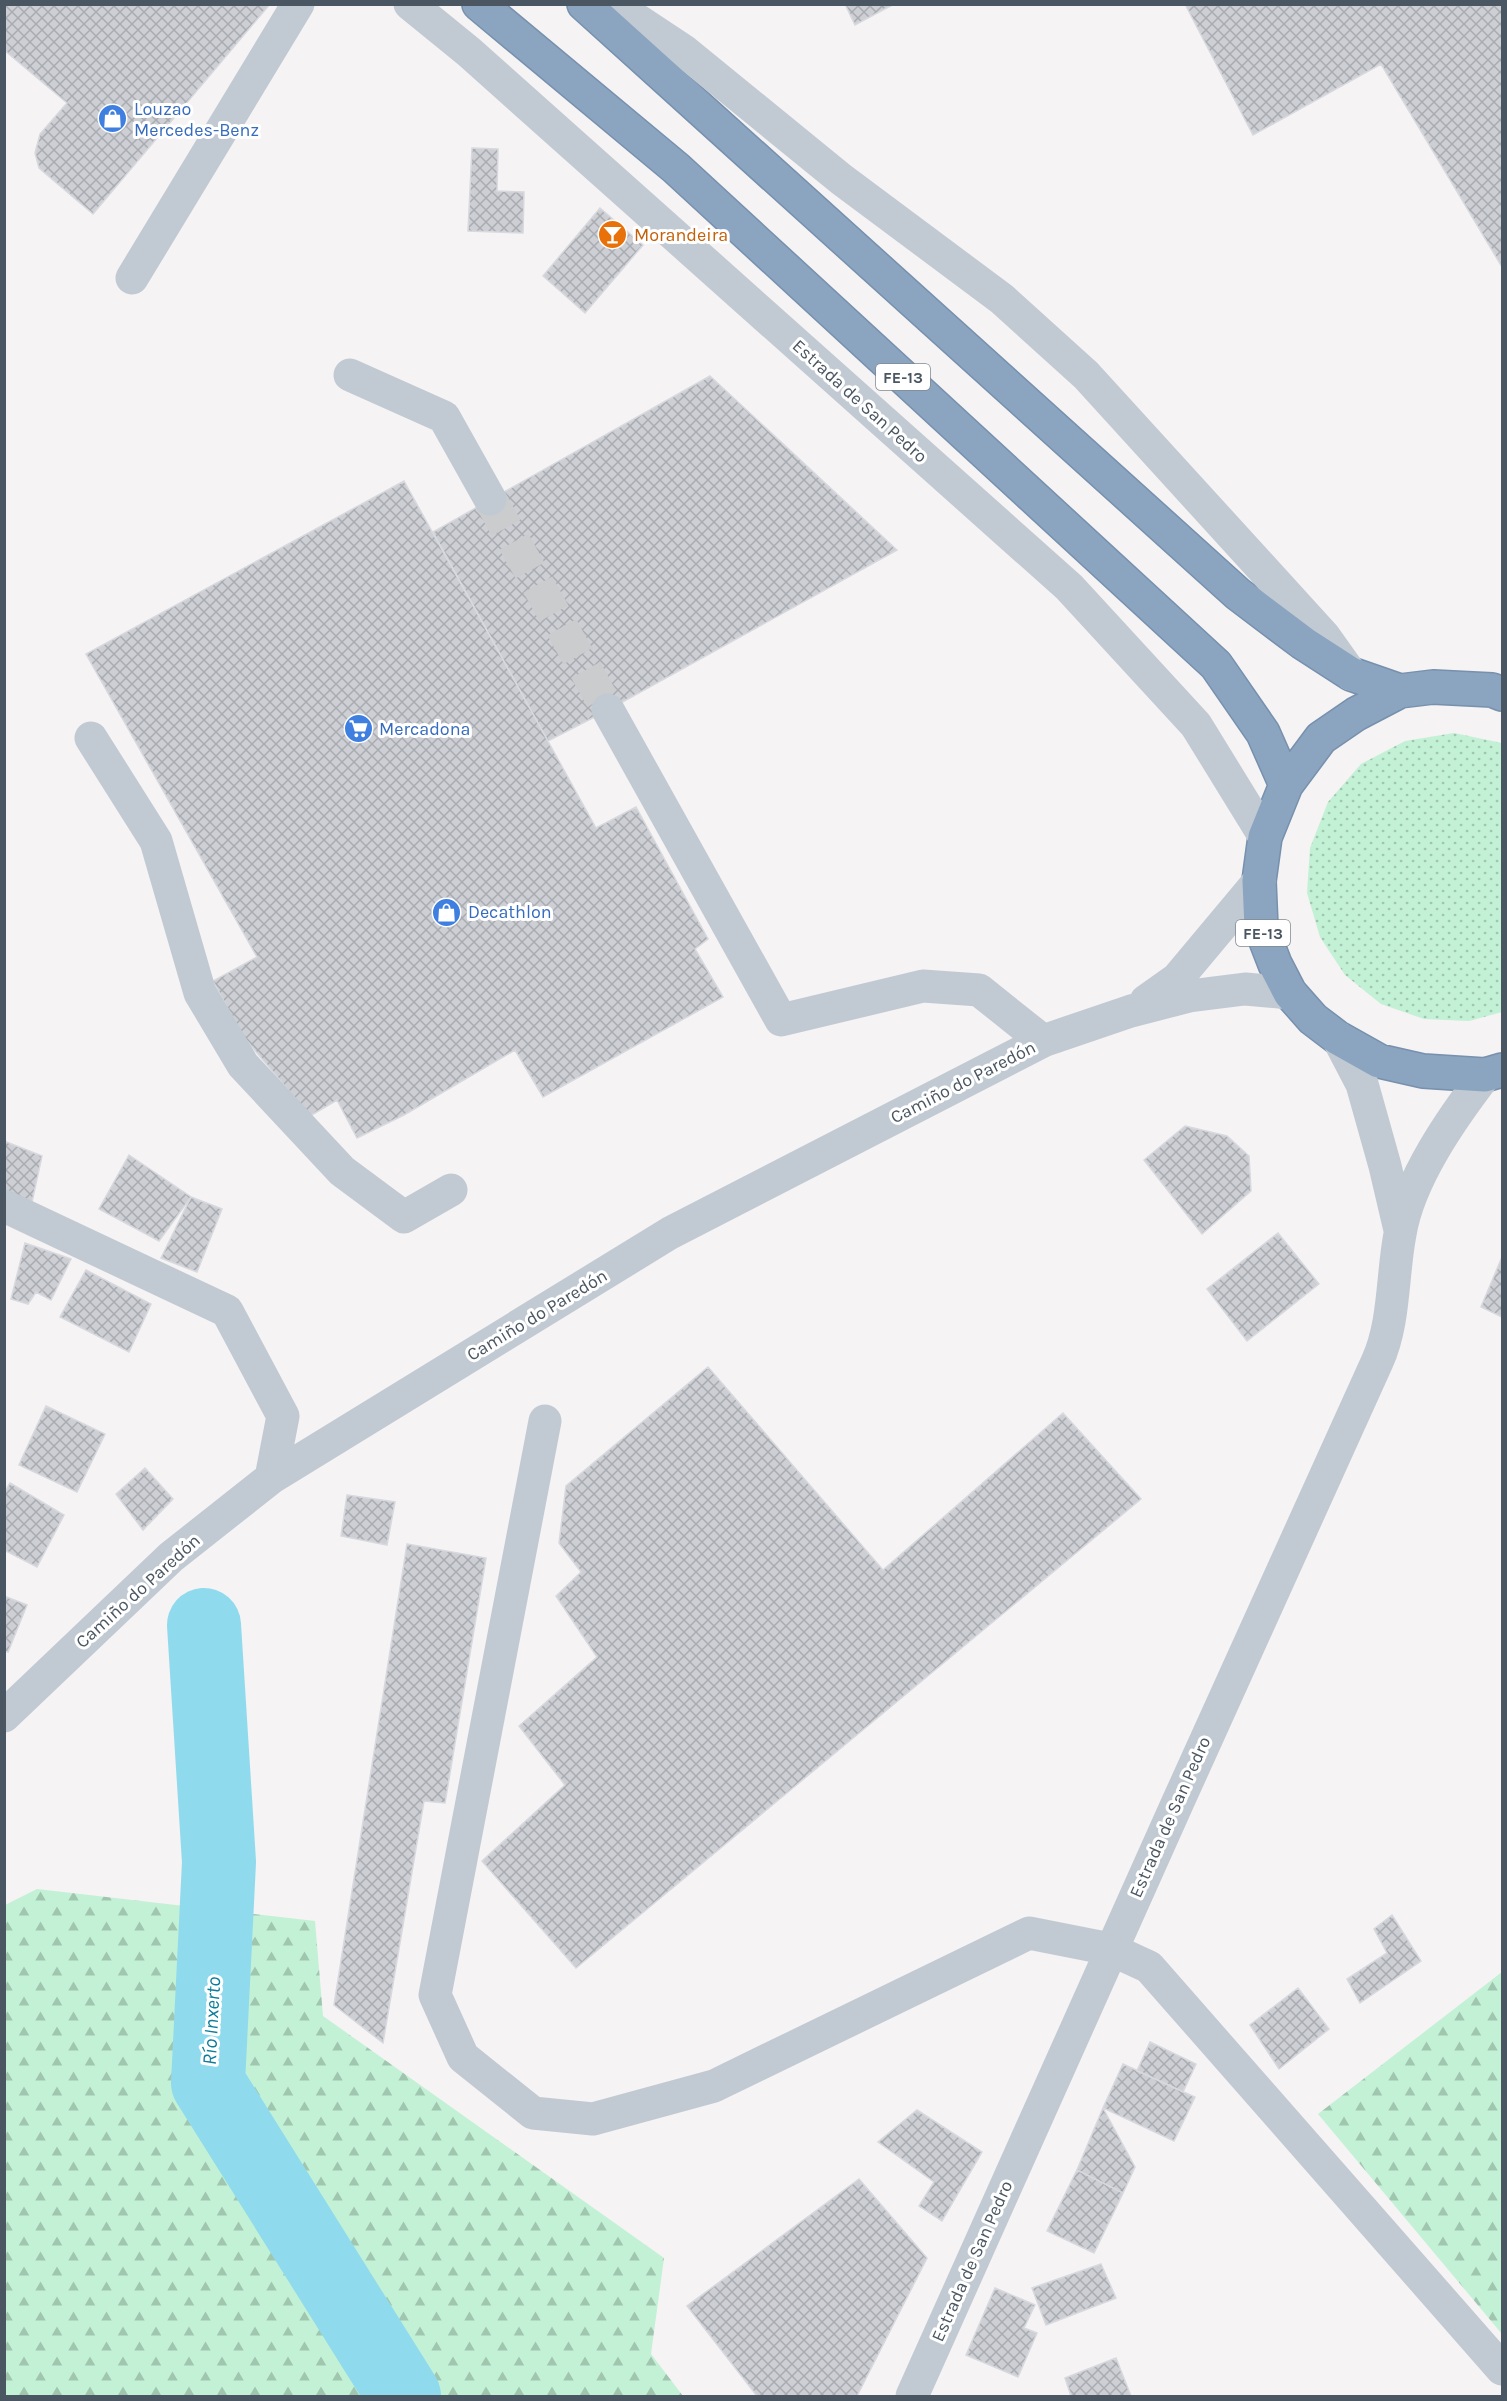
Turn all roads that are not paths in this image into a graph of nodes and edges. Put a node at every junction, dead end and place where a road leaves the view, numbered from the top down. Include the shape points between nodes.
1 (298, 4) edge
2 (410, 4) edge
3 (479, 4) edge
4 (584, 4) edge
5 (613, 4) edge
6 (132, 278) dead end
7 (351, 375) dead end
8 (490, 499) tunnel mouth
9 (1352, 674) junction
10 (1400, 691) junction
11 (1503, 694) edge
12 (608, 710) tunnel mouth
13 (91, 738) dead end
14 (1286, 784) junction
15 (1265, 837) junction
16 (1259, 881) junction
17 (1290, 993) junction
18 (1131, 1011) junction
19 (1338, 1038) junction
20 (1043, 1041) junction
21 (1494, 1072) edge
22 (451, 1191) dead end
23 (4, 1206) edge
24 (1400, 1230) junction
25 (545, 1421) dead end
26 (271, 1478) junction
27 (4, 1716) edge
28 (1110, 1949) junction
29 (1503, 2369) edge
30 (912, 2397) edge

1 - 6 street
2 - 15 street, Estrada de San Pedro via 478,60 1069,587 1196,725
3 - 14 highway, FE-13 via 676,168 1216,665 1263,733
4 - 9 highway, FE-13 via 1238,594
5 - 9 street via 684,51 841,179 1002,299 1086,375 1324,636
7 - 8 street via 444,417
9 - 10 highway, FE-13
10 - 11 highway, FE-13 via 1433,687
10 - 14 highway, FE-13 via 1321,738
12 - 20 street via 781,1020 923,986 979,990
13 - 22 street via 156,841 200,993 243,1065 342,1171 404,1217
14 - 15 highway, FE-13
15 - 16 highway, FE-13
16 - 17 highway, FE-13 via 1261,928
16 - 18 street via 1176,979
17 - 18 street via 1245,989 1189,996
17 - 19 highway, FE-13 via 1313,1019
18 - 20 street, Camiño do Paredón
19 - 21 highway, FE-13 via 1379,1061 1423,1071
19 - 24 street via 1362,1084
20 - 26 street, Camiño do Paredón via 670,1233
21 - 24 street via 1450,1121 1414,1190
23 - 26 street via 228,1311 283,1416
24 - 28 street, Estrada de San Pedro via 1385,1345
25 - 28 street via 435,1995 463,2057 533,2113 593,2119 714,2086 1029,1933
26 - 27 street, Camiño do Paredón via 171,1557
28 - 29 street via 1149,1967
28 - 30 street, Estrada de San Pedro

